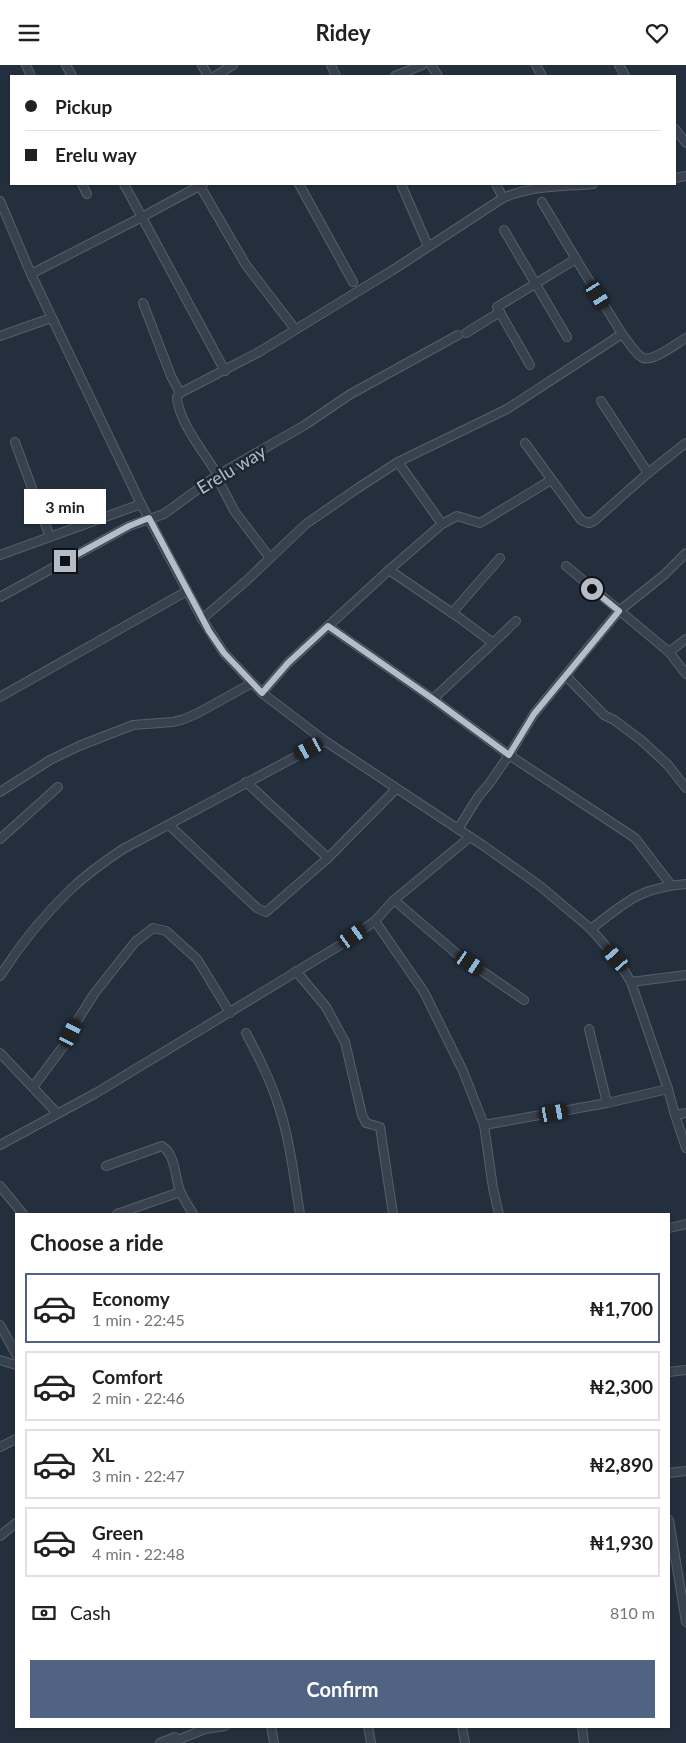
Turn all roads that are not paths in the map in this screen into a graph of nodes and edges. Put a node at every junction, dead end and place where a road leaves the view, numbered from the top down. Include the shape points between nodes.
1 (233, 65) edge
2 (422, 65) edge
3 (217, 75) edge
4 (397, 75) edge
5 (676, 130) edge
6 (686, 143) edge
7 (82, 185) edge
8 (125, 185) edge
9 (201, 185) edge
10 (300, 185) edge
11 (401, 185) edge
12 (496, 185) edge
13 (581, 185) edge
14 (86, 193) dead end
15 (503, 199) junction
16 (0, 202) edge
17 (542, 202) dead end
18 (142, 217) junction
19 (504, 230) dead end
20 (428, 246) junction
21 (576, 259) junction
22 (31, 274) junction
23 (353, 282) dead end
24 (534, 283) junction
25 (143, 303) dead end
26 (500, 313) junction
27 (51, 318) junction
28 (295, 329) junction
29 (622, 334) junction
30 (0, 335) edge
31 (567, 337) dead end
32 (686, 338) edge
33 (530, 365) dead end
34 (225, 371) junction
35 (180, 393) junction
36 (600, 401) dead end
37 (15, 441) dead end
38 (525, 443) dead end
39 (686, 443) edge
40 (398, 462) junction
41 (215, 473) junction
42 (648, 473) junction
43 (551, 480) junction
44 (141, 504) junction
45 (149, 518) junction
46 (442, 523) junction
47 (50, 537) junction
48 (686, 553) edge
49 (0, 555) edge
50 (270, 558) junction
51 (500, 559) dead end
52 (566, 566) dead end
53 (389, 570) junction
54 (187, 591) junction
55 (0, 597) edge
56 (619, 611) junction
57 (452, 613) junction
58 (202, 619) junction
59 (516, 621) dead end
60 (328, 626) junction
61 (686, 639) edge
62 (493, 643) junction
63 (669, 652) junction
64 (686, 674) edge
65 (566, 676) junction
66 (252, 683) junction
67 (262, 693) junction
68 (0, 697) edge
69 (433, 699) junction
70 (325, 741) junction
71 (509, 755) junction
72 (246, 782) junction
73 (58, 787) dead end
74 (686, 788) edge
75 (396, 789) junction
76 (0, 792) edge
77 (169, 825) junction
78 (458, 829) junction
79 (470, 837) junction
80 (0, 839) edge
81 (328, 858) junction
82 (686, 884) edge
83 (671, 885) junction
84 (394, 900) junction
85 (375, 921) junction
86 (591, 929) junction
87 (296, 971) junction
88 (686, 975) edge
89 (0, 976) edge
90 (631, 982) junction
91 (524, 1000) dead end
92 (230, 1013) junction
93 (588, 1029) dead end
94 (246, 1033) dead end
95 (0, 1053) edge
96 (32, 1087) junction
97 (668, 1089) junction
98 (607, 1103) junction
99 (57, 1113) junction
100 (686, 1113) edge
101 (675, 1115) junction
102 (484, 1125) junction
103 (0, 1145) edge
104 (686, 1148) edge
105 (106, 1166) dead end
106 (0, 1186) edge
107 (180, 1192) junction
108 (22, 1213) edge
109 (120, 1213) edge
110 (192, 1213) edge
111 (300, 1213) edge
112 (393, 1213) edge
113 (499, 1213) edge
114 (686, 1224) edge
115 (670, 1228) edge
116 (0, 1325) edge
117 (15, 1352) edge
118 (0, 1360) edge
119 (15, 1365) edge
120 (686, 1370) edge
121 (670, 1372) edge
122 (15, 1440) edge
123 (0, 1447) edge
124 (686, 1471) edge
125 (670, 1473) edge
126 (15, 1524) edge
127 (670, 1526) edge
128 (0, 1537) edge
129 (686, 1623) edge
130 (197, 1728) edge
131 (212, 1728) edge
132 (271, 1728) edge
133 (368, 1728) edge
134 (462, 1728) edge
135 (582, 1728) edge
136 (160, 1743) edge
137 (170, 1743) edge
138 (274, 1743) edge
139 (371, 1743) edge
140 (465, 1743) edge
141 (584, 1743) edge

1 - 3 street
2 - 4 street
5 - 6 street
7 - 14 street
8 - 18 street
9 - 18 street
9 - 28 street via 246,265
10 - 23 street
11 - 20 street
12 - 15 street
13 - 15 street via 531,189
15 - 20 street
16 - 22 street
17 - 21 street
18 - 22 street
18 - 34 street
19 - 24 street
20 - 28 street
21 - 24 street
21 - 29 street
22 - 27 street
24 - 26 street via 500,304 497,307
24 - 31 street
25 - 35 street
26 - 33 street
26 - 41 street, Erelu way via 355,391 312,421
27 - 30 street
27 - 44 street
28 - 34 street
29 - 32 street via 639,355 649,359
29 - 40 street via 507,409
34 - 35 street
35 - 41 street via 177,401 182,415
36 - 42 street
37 - 47 street
38 - 43 street
39 - 42 street
40 - 46 street
40 - 50 street via 306,525
41 - 45 street, Erelu way via 164,514
41 - 50 street via 239,518
42 - 43 street via 589,523 580,520
43 - 46 street via 480,523 456,516
44 - 45 street
44 - 47 street
45 - 54 street
45 - 55 street, Erelu way
46 - 53 street
47 - 49 street
48 - 56 street
50 - 58 street
51 - 57 street
52 - 56 street
53 - 57 street
53 - 60 street
54 - 58 street
54 - 68 street
56 - 63 street
56 - 65 street
57 - 62 street
58 - 66 street via 224,653
59 - 62 street
60 - 67 street via 288,663
60 - 69 street
61 - 63 street
62 - 69 street
63 - 64 street
65 - 71 street via 534,714
65 - 74 street via 604,715 641,740 668,765
66 - 67 street
66 - 76 street via 184,719 133,725 79,747
67 - 70 street
69 - 71 street
70 - 72 street
70 - 75 street
71 - 78 street
71 - 83 street via 635,838
72 - 77 street
72 - 81 street
73 - 80 street
75 - 78 street
75 - 81 street
77 - 81 street via 264,912
77 - 89 street via 123,849 71,889 40,922
78 - 79 street
79 - 84 street
79 - 86 street via 540,886
82 - 83 street
83 - 86 street via 630,898
84 - 85 street
84 - 91 street via 457,955
85 - 87 street
85 - 102 street via 424,992 463,1071
86 - 90 street
87 - 92 street
87 - 112 street via 326,1007 345,1042 366,1123 380,1127
88 - 90 street
90 - 97 street
92 - 96 street via 197,959 166,931 153,928 135,942 94,995 65,1044
92 - 99 street
93 - 98 street
94 - 111 street via 279,1105
95 - 96 street
96 - 99 street
97 - 98 street
97 - 101 street
98 - 102 street
99 - 103 street
100 - 101 street
101 - 104 street
102 - 113 street
105 - 107 street via 162,1147 167,1149
106 - 108 street
107 - 109 street
107 - 110 street
114 - 115 street
116 - 117 street
118 - 119 street
120 - 121 street
122 - 123 street
124 - 125 street
126 - 128 street
127 - 129 street
130 - 136 street
131 - 137 street
132 - 138 street
133 - 139 street
134 - 140 street
135 - 141 street

